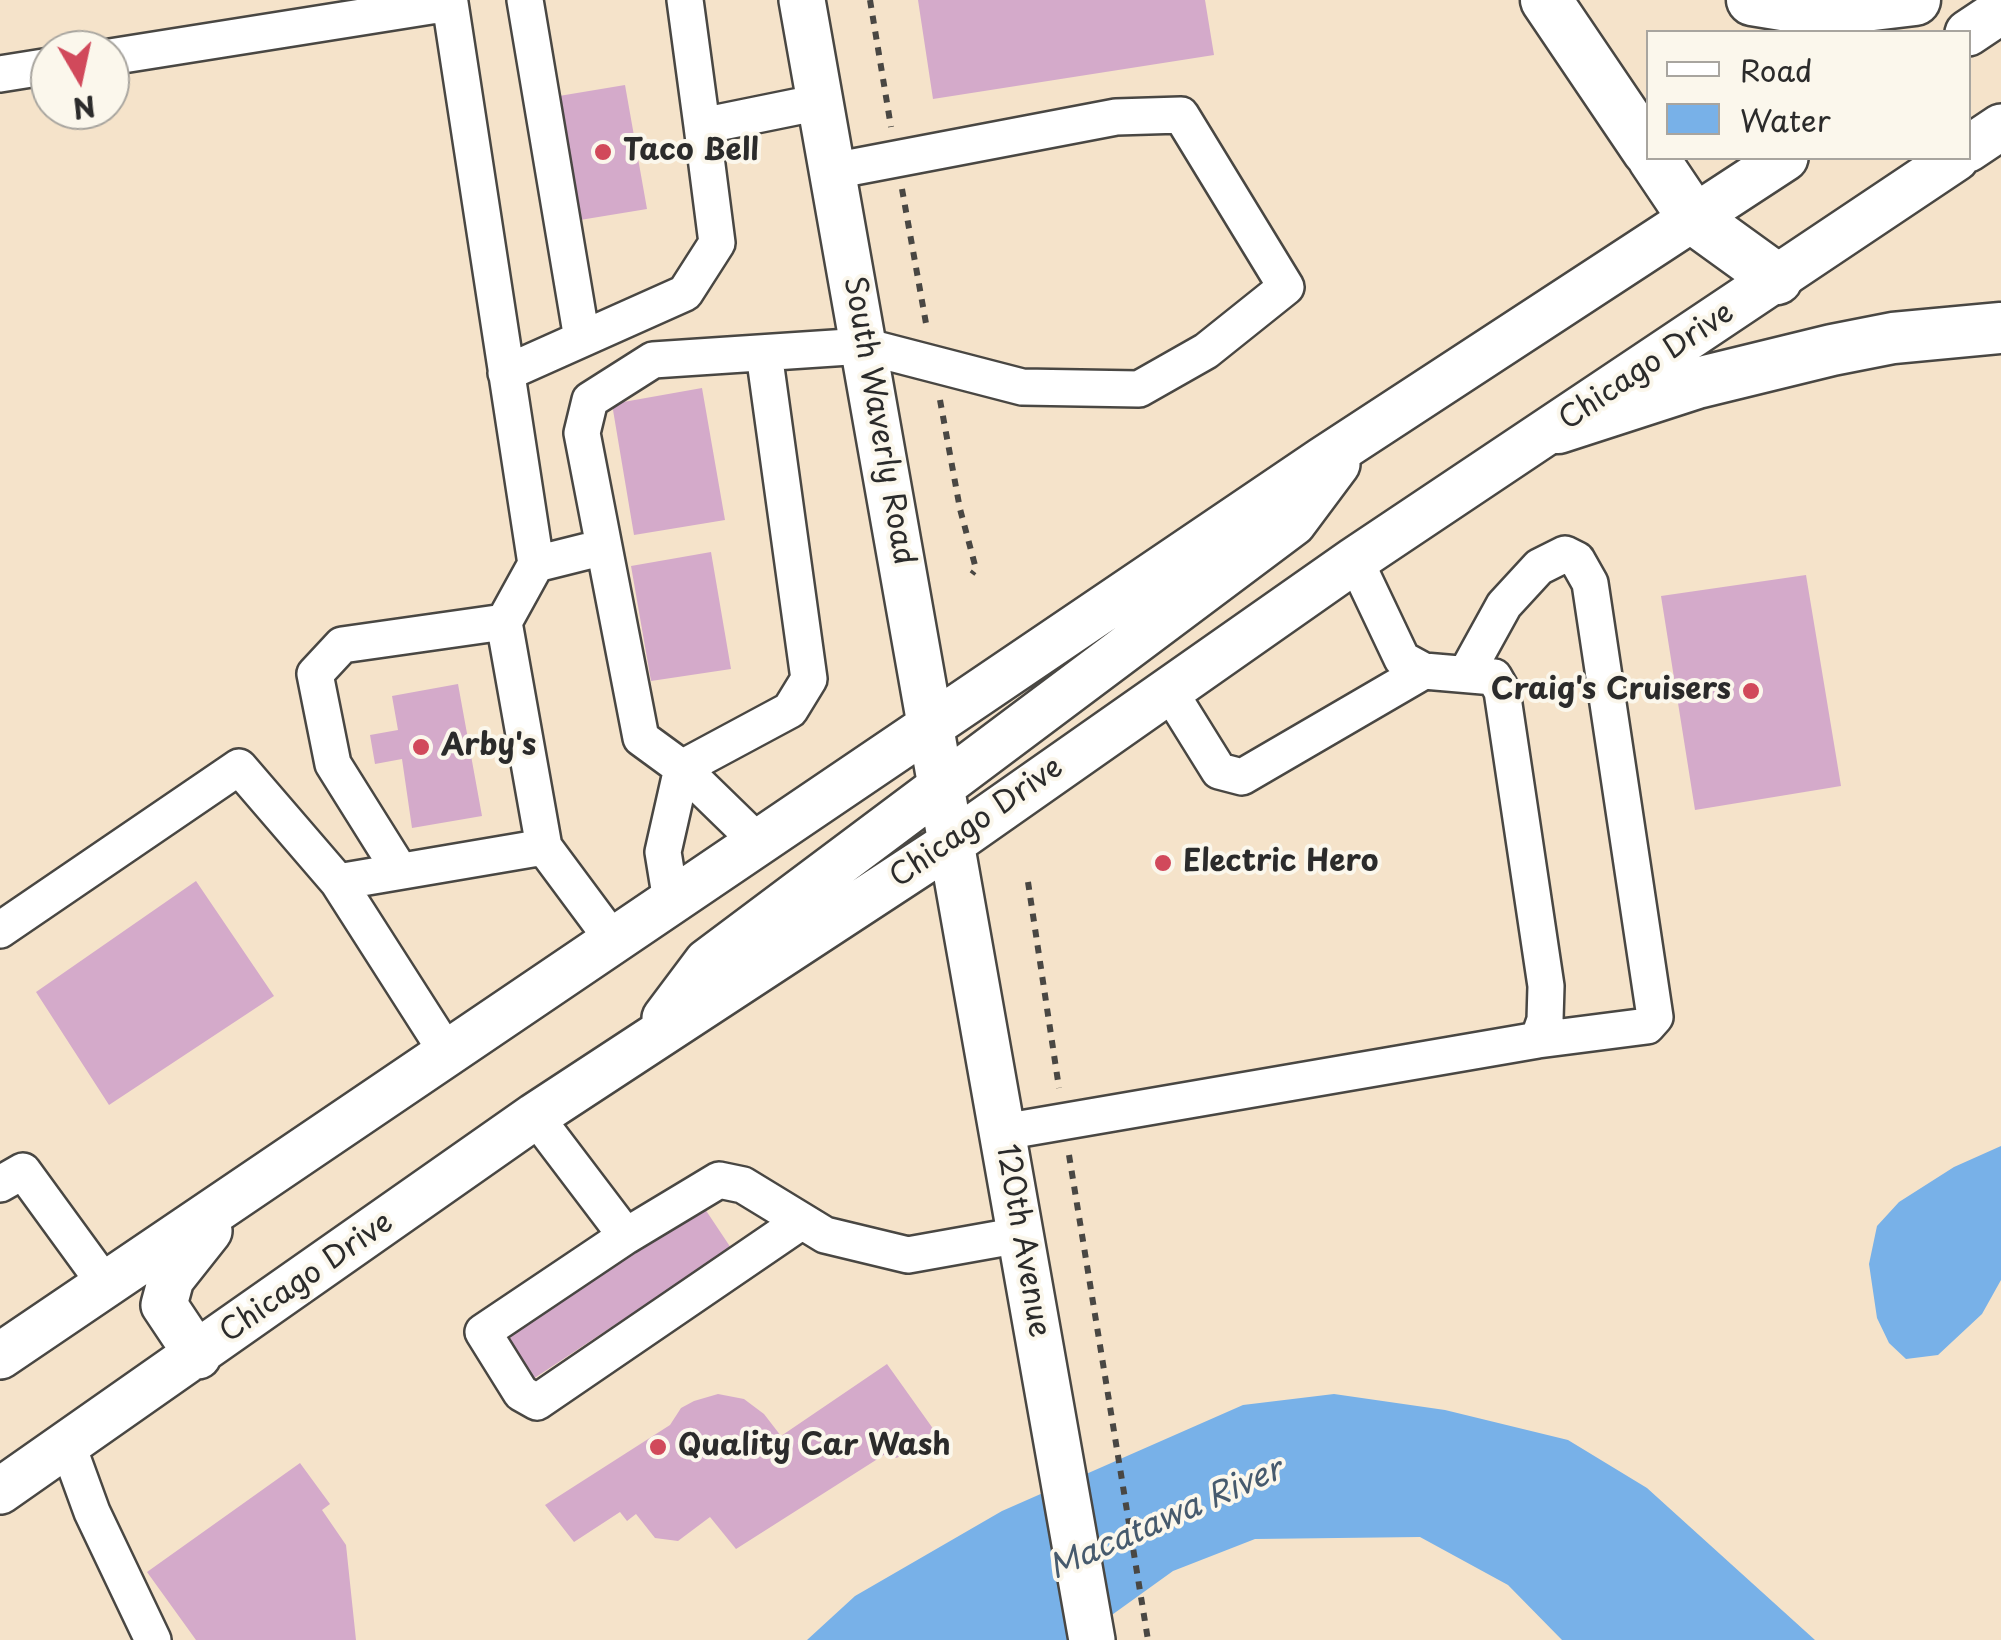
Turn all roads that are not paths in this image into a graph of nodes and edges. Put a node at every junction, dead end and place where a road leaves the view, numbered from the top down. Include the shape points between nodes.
1 (525, 0) edge
2 (685, 0) edge
3 (802, 0) edge
4 (1546, 0) edge
5 (1752, 0) edge
6 (1914, 0) edge
7 (456, 1) edge
8 (2001, 11) edge
9 (1971, 31) edge
10 (130, 53) edge
11 (30, 69) edge
12 (0, 74) edge
13 (820, 102) junction
14 (702, 126) junction
15 (2001, 127) edge
16 (1971, 147) edge
17 (1646, 148) edge
18 (1654, 160) edge
19 (1782, 160) edge
20 (1953, 160) edge
21 (833, 171) junction
22 (1694, 219) junction
23 (1777, 279) junction
24 (2001, 328) edge
25 (582, 339) junction
26 (864, 346) junction
27 (764, 352) junction
28 (506, 373) junction
29 (1558, 428) junction
30 (1356, 438) junction
31 (604, 547) junction
32 (1355, 560) junction
33 (536, 564) junction
34 (504, 622) junction
35 (1424, 672) junction
36 (1467, 672) junction
37 (1168, 689) junction
38 (932, 724) junction
39 (682, 768) junction
40 (943, 786) junction
41 (758, 842) junction
42 (953, 842) junction
43 (544, 846) junction
44 (400, 871) junction
45 (338, 882) junction
46 (671, 901) junction
47 (0, 930) edge
48 (613, 940) junction
49 (1538, 1040) junction
50 (644, 1045) junction
51 (446, 1050) junction
52 (535, 1116) junction
53 (1002, 1132) junction
54 (0, 1184) edge
55 (238, 1194) junction
56 (798, 1222) junction
57 (1020, 1235) junction
58 (626, 1236) junction
59 (106, 1284) junction
60 (0, 1356) edge
61 (198, 1356) junction
62 (68, 1446) junction
63 (0, 1491) edge
64 (153, 1640) edge
65 (1092, 1640) edge

1 - 25 lane
2 - 14 lane
3 - 13 main road, South Waverly Road
4 - 17 highway
5 - 6 highway via 1848,8
7 - 10 lane
7 - 28 lane
8 - 9 main road
11 - 12 lane
13 - 14 lane
13 - 21 main road, South Waverly Road
14 - 25 lane via 717,243 685,293
15 - 16 main road
18 - 22 highway
19 - 22 main road
20 - 23 main road, Chicago Drive
21 - 26 main road, South Waverly Road
21 - 26 lane via 1116,117 1181,116 1286,287 1206,351 1139,389 1022,388
22 - 23 highway
22 - 30 main road
23 - 29 main road, Chicago Drive
24 - 29 highway via 1893,338 1815,354
25 - 28 lane
26 - 27 lane
26 - 38 main road, South Waverly Road
27 - 31 lane via 653,360 590,400 582,433
27 - 39 lane via 809,679 790,710
28 - 33 lane
29 - 32 main road, Chicago Drive
30 - 38 main road
30 - 40 main road via 1294,523
31 - 33 lane
31 - 39 lane via 641,738
32 - 35 lane via 1402,659
32 - 37 main road, Chicago Drive
33 - 34 lane
34 - 43 lane
34 - 44 lane via 342,645 315,674 333,764
35 - 36 lane
35 - 37 lane via 1242,777 1219,771
36 - 49 lane via 1494,676 1502,691 1546,986
36 - 49 lane via 1504,604 1538,568 1565,554 1577,560 1590,583 1656,1017 1647,1026
37 - 42 main road, Chicago Drive
38 - 40 main road, South Waverly Road
38 - 41 main road
39 - 41 lane
39 - 46 lane via 663,852
40 - 42 main road, South Waverly Road
40 - 50 main road via 707,962
41 - 46 main road
42 - 50 main road, Chicago Drive
42 - 53 main road, 120th Avenue
43 - 44 lane
43 - 48 lane
44 - 45 lane
45 - 47 lane via 240,767
45 - 51 lane
46 - 48 main road
48 - 51 main road
49 - 53 lane
50 - 52 main road, Chicago Drive
51 - 55 main road
52 - 58 lane
52 - 61 main road, Chicago Drive
53 - 57 main road, 120th Avenue
54 - 59 lane via 23,1171
55 - 59 main road
55 - 61 main road via 171,1278 164,1305
56 - 57 lane via 908,1255
56 - 58 lane via 756,1191 718,1180
56 - 58 lane via 537,1402 521,1393 483,1332
57 - 65 main road, 120th Avenue
59 - 60 main road
61 - 62 main road, Chicago Drive
62 - 63 main road, Chicago Drive
62 - 64 lane

